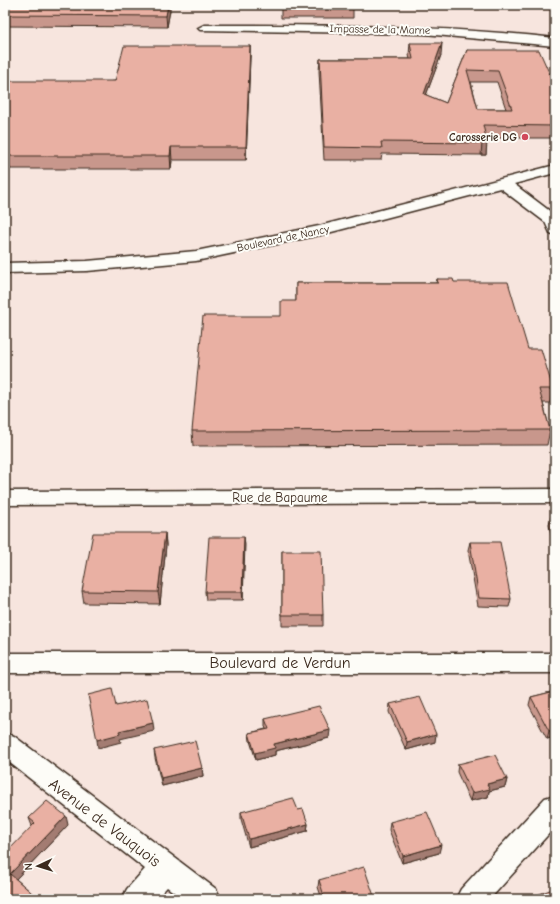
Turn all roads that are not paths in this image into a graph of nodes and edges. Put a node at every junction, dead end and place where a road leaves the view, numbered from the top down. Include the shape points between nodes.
1 (204, 28) dead end
2 (555, 42) edge
3 (555, 169) edge
4 (502, 182) junction
5 (555, 230) edge
6 (5, 268) edge
7 (555, 496) edge
8 (5, 498) edge
9 (5, 663) edge
10 (555, 664) edge
11 (5, 744) edge
12 (555, 807) edge
13 (165, 868) junction
14 (137, 899) edge
15 (206, 899) edge
16 (471, 899) edge

1 - 2 street, Impasse de la Marne via 429,30
3 - 4 street, Boulevard de Nancy
4 - 5 street via 552,220
4 - 6 street, Boulevard de Nancy via 320,230 196,256 87,266
7 - 8 street, Rue de Bapaume
9 - 10 street, Boulevard de Verdun
11 - 13 street, Avenue de Vauquois
12 - 16 street
13 - 14 street
13 - 15 street, Avenue de Vauquois

